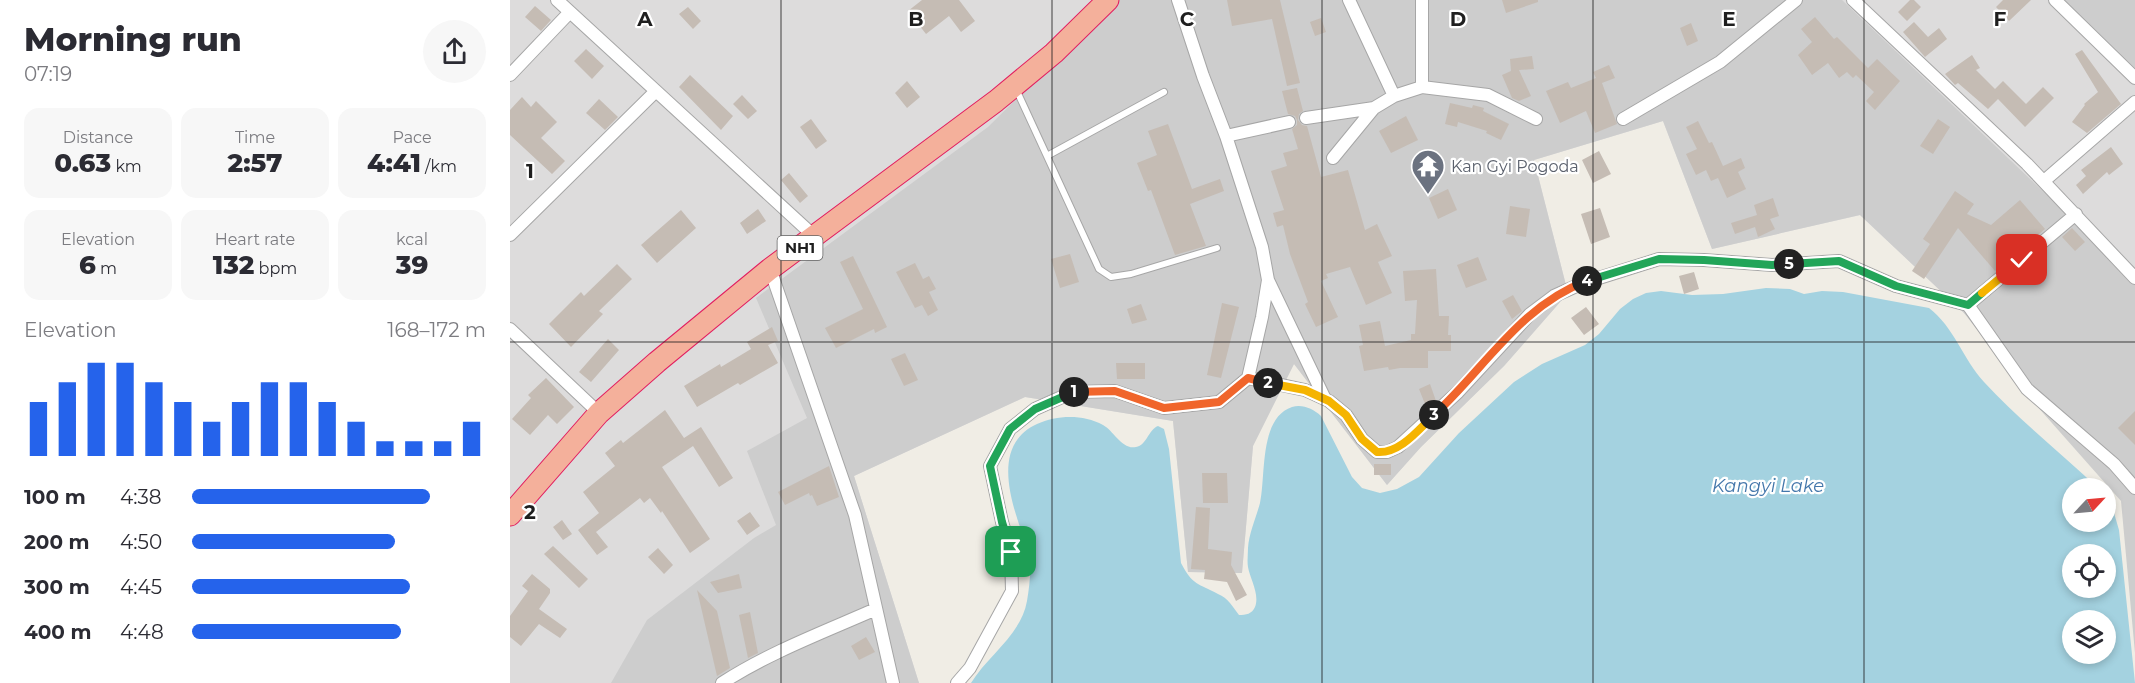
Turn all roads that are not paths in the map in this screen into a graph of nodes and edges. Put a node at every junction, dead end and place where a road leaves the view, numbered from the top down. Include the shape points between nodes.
1 (557, 0) edge
2 (1108, 0) edge
3 (1178, 0) edge
4 (1350, 0) edge
5 (1422, 0) edge
6 (1796, 0) edge
7 (1853, 0) edge
8 (2055, 0) edge
9 (570, 12) junction
10 (510, 75) edge
11 (2135, 78) edge
12 (1015, 86) junction
13 (1422, 87) junction
14 (656, 91) junction
15 (1164, 92) dead end
16 (1394, 96) junction
17 (2135, 102) edge
18 (1374, 108) junction
19 (1306, 118) dead end
20 (1536, 119) dead end
21 (1623, 119) dead end
22 (1289, 122) dead end
23 (1226, 136) junction
24 (1047, 156) junction
25 (1333, 158) dead end
26 (2044, 182) junction
27 (2076, 214) junction
28 (510, 235) edge
29 (815, 237) junction
30 (1217, 248) dead end
31 (770, 269) junction
32 (2135, 278) edge
33 (1268, 280) junction
34 (1968, 305) junction
35 (510, 329) edge
36 (1248, 378) junction
37 (1325, 399) junction
38 (599, 413) junction
39 (2135, 488) edge
40 (510, 515) edge
41 (876, 609) junction
42 (722, 683) edge
43 (893, 683) edge
44 (957, 683) edge

1 - 9 street
2 - 12 highway, NH1
3 - 23 street
4 - 16 street
5 - 13 street
6 - 21 street via 1720,62
7 - 26 street
8 - 11 street
9 - 10 street
9 - 14 street
12 - 24 lane
12 - 29 highway, NH1
13 - 16 street
13 - 20 street via 1488,95
14 - 28 street
14 - 29 street
15 - 24 lane
16 - 18 street
17 - 26 street
18 - 19 street
18 - 25 street
22 - 23 street
23 - 33 street via 1262,247
24 - 30 lane via 1099,268 1111,276 1131,274
26 - 27 street
27 - 32 street
27 - 34 street
29 - 31 highway, NH1
31 - 38 highway, NH1
31 - 41 street via 855,515
33 - 36 street
33 - 37 street
34 - 37 street via 1896,286 1839,261 1772,265 1659,259 1554,296 1530,314 1458,392 1388,452 1377,452 1362,439 1346,415
34 - 39 street via 2027,389 2114,464
35 - 38 street
36 - 37 street via 1305,390
36 - 44 street via 1219,402 1164,408 1115,391 1073,392 1035,409 1010,429 990,466 1011,552 1012,591 970,668
38 - 40 highway, NH1
41 - 42 street via 798,643
41 - 43 street

